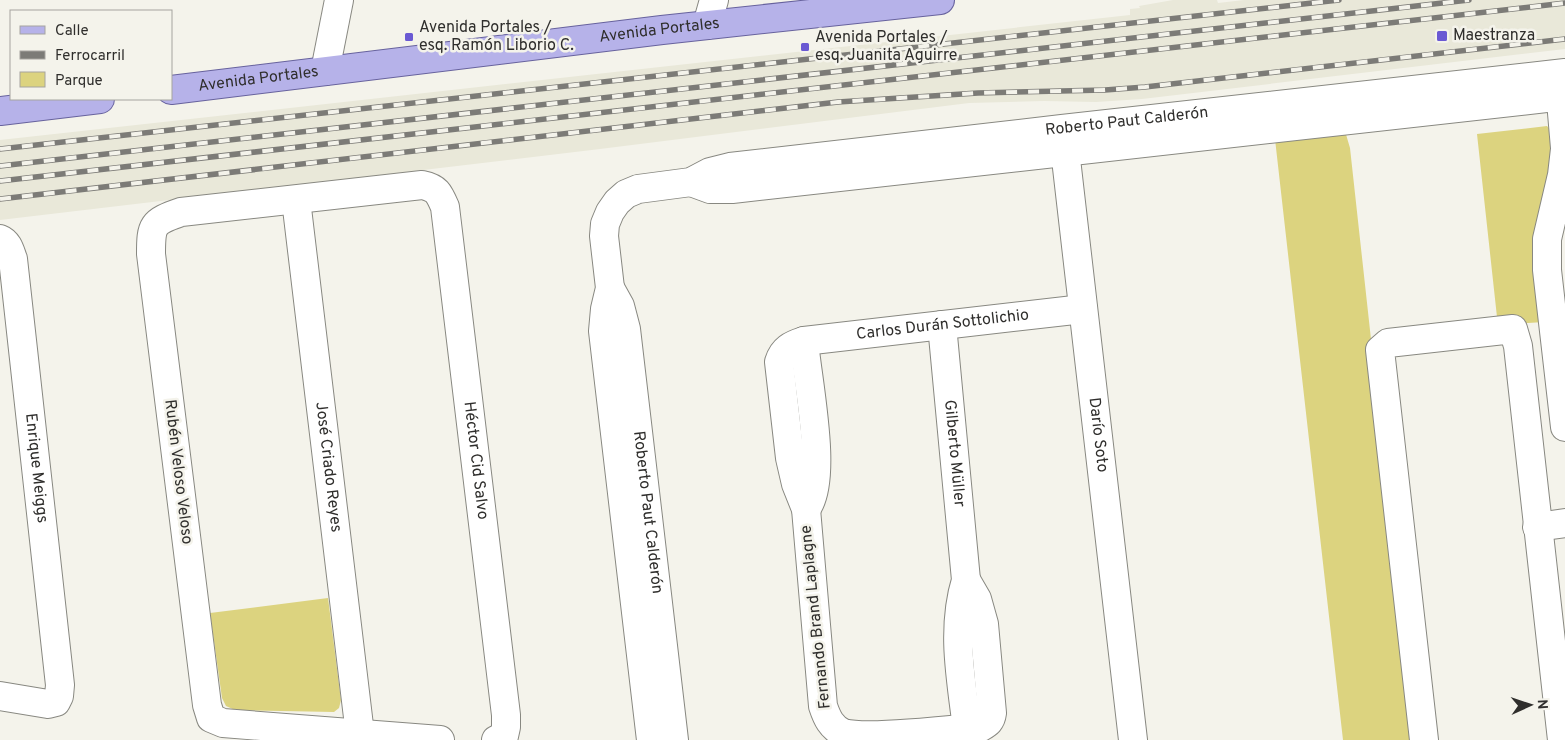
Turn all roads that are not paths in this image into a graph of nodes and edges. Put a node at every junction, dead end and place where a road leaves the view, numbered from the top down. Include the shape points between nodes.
1 (339, 0) edge
2 (940, 0) edge
3 (710, 12) edge
4 (324, 71) junction
5 (1562, 85) edge
6 (172, 90) edge
7 (91, 100) edge
8 (0, 110) edge
9 (1063, 140) junction
10 (1565, 148) edge
11 (296, 200) junction
12 (0, 239) edge
13 (610, 288) junction
14 (1083, 309) junction
15 (942, 325) junction
16 (804, 341) joint
17 (1565, 426) edge
18 (1565, 523) edge
19 (1537, 527) junction
20 (0, 696) edge
21 (282, 734) edge
22 (360, 734) junction
23 (500, 738) edge
24 (886, 739) edge
25 (440, 740) edge
26 (651, 740) edge
27 (674, 740) edge
28 (1133, 740) edge
29 (1424, 740) edge
30 (1562, 740) edge

1 - 4 street
2 - 3 main road, Avenida Portales
3 - 4 main road, Avenida Portales
4 - 6 main road, Avenida Portales
5 - 9 street, Roberto Paut Calderón
5 - 10 street
7 - 8 main road
9 - 13 street, Roberto Paut Calderón via 730,167 710,172 691,182 638,188 616,202 605,224
9 - 14 street, Darío Soto
10 - 17 street via 1547,239 1547,270
11 - 21 street, Rubén Veloso Veloso via 181,212 162,219 154,226 151,239 207,706 211,718 223,723
11 - 22 street, José Criado Reyes
11 - 23 street, Héctor Cid Salvo via 422,185 433,187 445,207 506,716 506,727
12 - 20 street, Enrique Meiggs via 9,246 13,259 60,685 56,702 48,704
13 - 26 street, Roberto Paut Calderón via 604,309 603,331
13 - 27 street, Roberto Paut Calderón via 620,306 626,329
14 - 15 street, Carlos Durán Sottolichio
14 - 28 street, Darío Soto
15 - 16 street, Carlos Durán Sottolichio
15 - 24 street, Gilberto Müller via 966,580 977,599 984,624 992,713 985,725
16 - 24 street, Fernando Brand Laplagne via 786,348 779,362 790,458 806,509 823,706 831,724 852,737
18 - 19 street
19 - 29 street via 1518,346 1513,329 1388,343 1380,350
19 - 30 street
21 - 22 street
22 - 25 street

